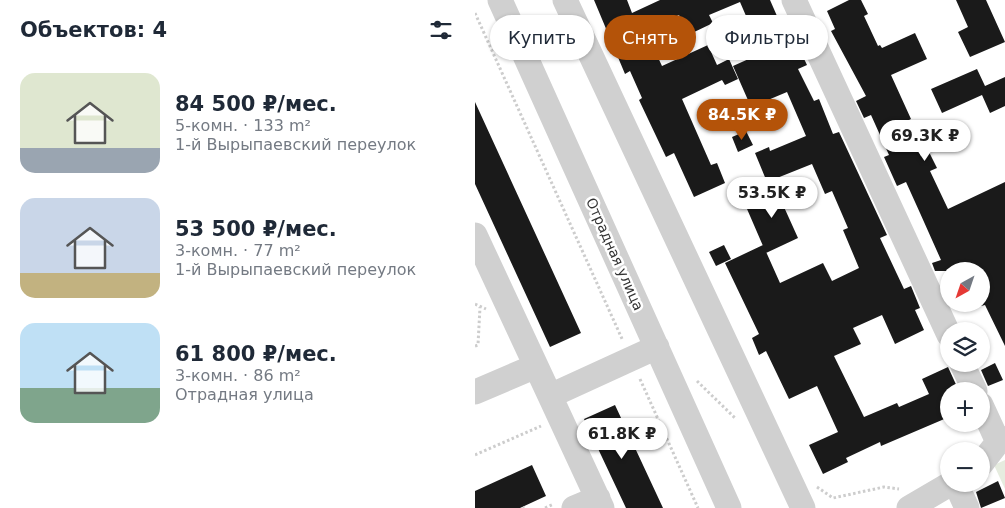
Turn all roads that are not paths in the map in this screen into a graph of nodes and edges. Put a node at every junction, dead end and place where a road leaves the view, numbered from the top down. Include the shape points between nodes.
1 (500, 0) edge
2 (565, 0) edge
3 (793, 0) edge
4 (475, 235) edge
5 (943, 322) edge
6 (657, 347) junction
7 (536, 366) junction
8 (475, 392) edge
9 (555, 406) junction
10 (990, 420) edge
11 (1002, 440) edge
12 (990, 454) edge
13 (940, 490) edge
14 (960, 492) edge
15 (600, 503) edge
16 (574, 508) edge
17 (729, 508) edge
18 (803, 508) edge
19 (909, 508) edge
20 (967, 508) edge

1 - 6 street, Отрадная улица
2 - 18 street
3 - 5 street
4 - 7 street
6 - 9 street via 631,359
6 - 17 street, Отрадная улица
7 - 8 street
7 - 9 street
9 - 15 street
10 - 11 street
11 - 12 street
13 - 19 street
14 - 20 street
15 - 16 street

